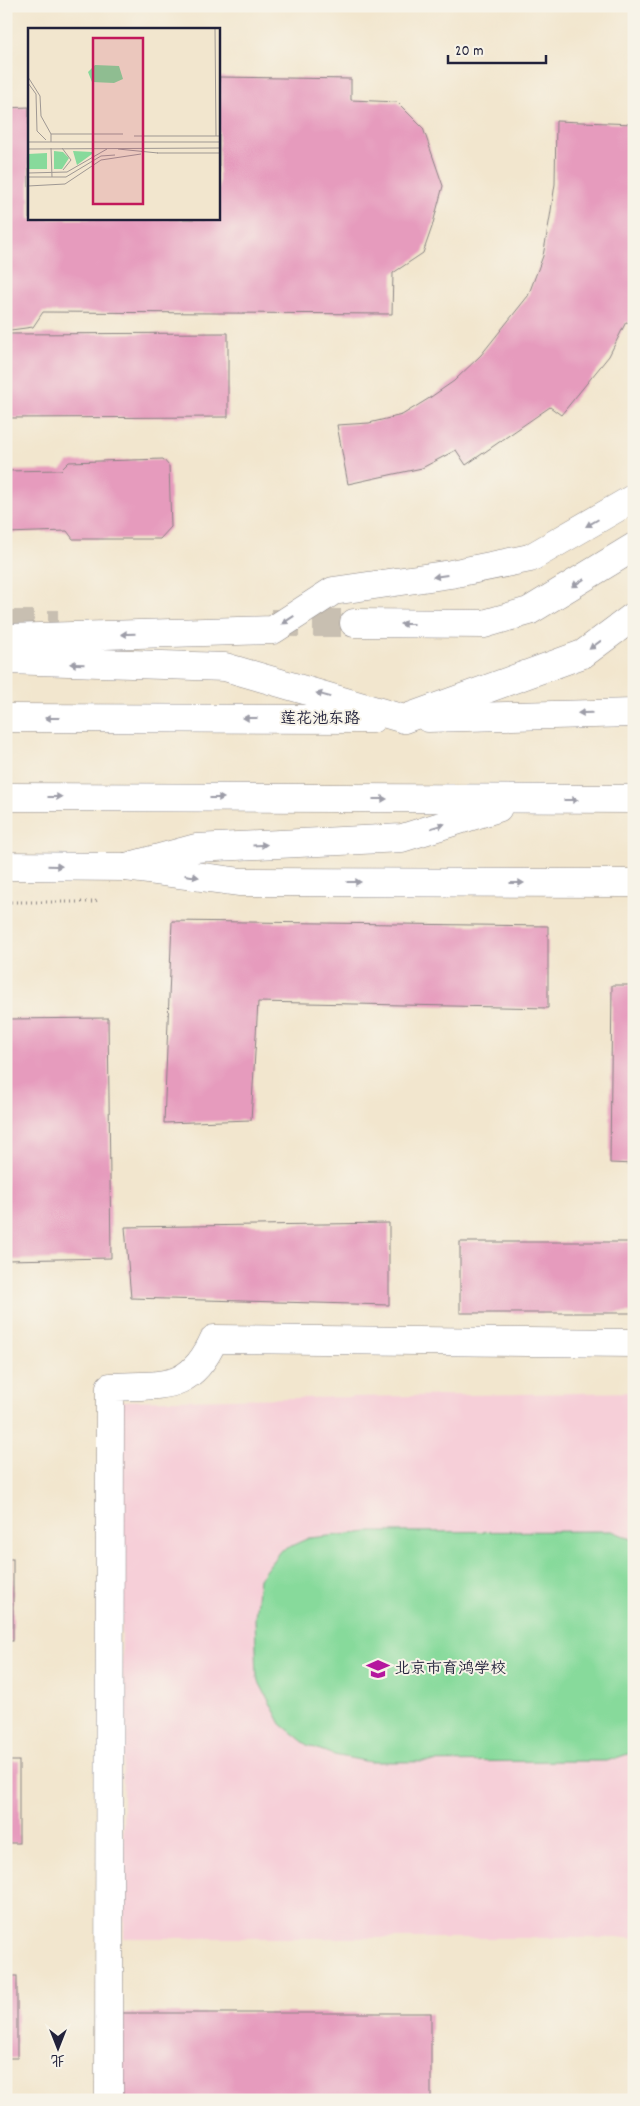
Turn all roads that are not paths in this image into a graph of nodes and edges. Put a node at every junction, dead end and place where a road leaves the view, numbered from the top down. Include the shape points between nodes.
1 (634, 498) edge
2 (634, 547) edge
3 (634, 616) edge
4 (354, 623) tunnel mouth
5 (6, 638) edge
6 (6, 660) edge
7 (634, 713) edge
8 (6, 718) edge
9 (404, 719) junction
10 (6, 797) edge
11 (634, 799) edge
12 (522, 800) junction
13 (6, 866) edge
14 (126, 867) junction
15 (634, 883) edge
16 (634, 1343) edge
17 (109, 2100) edge

1 -> 5 main road via 530,558 451,574 333,591 273,630
2 -> 4 main road via 529,611 484,624
3 -> 9 main road via 583,654
9 -> 6 main road via 225,667
7 -> 9 main road, 莲花池东路
9 -> 8 main road, 莲花池东路
10 -> 12 main road
12 -> 11 main road
14 -> 12 main road via 196,848 402,838
13 -> 14 main road
14 -> 15 main road via 240,882
16 - 17 main road via 214,1340 206,1357 186,1378 171,1383 110,1387

